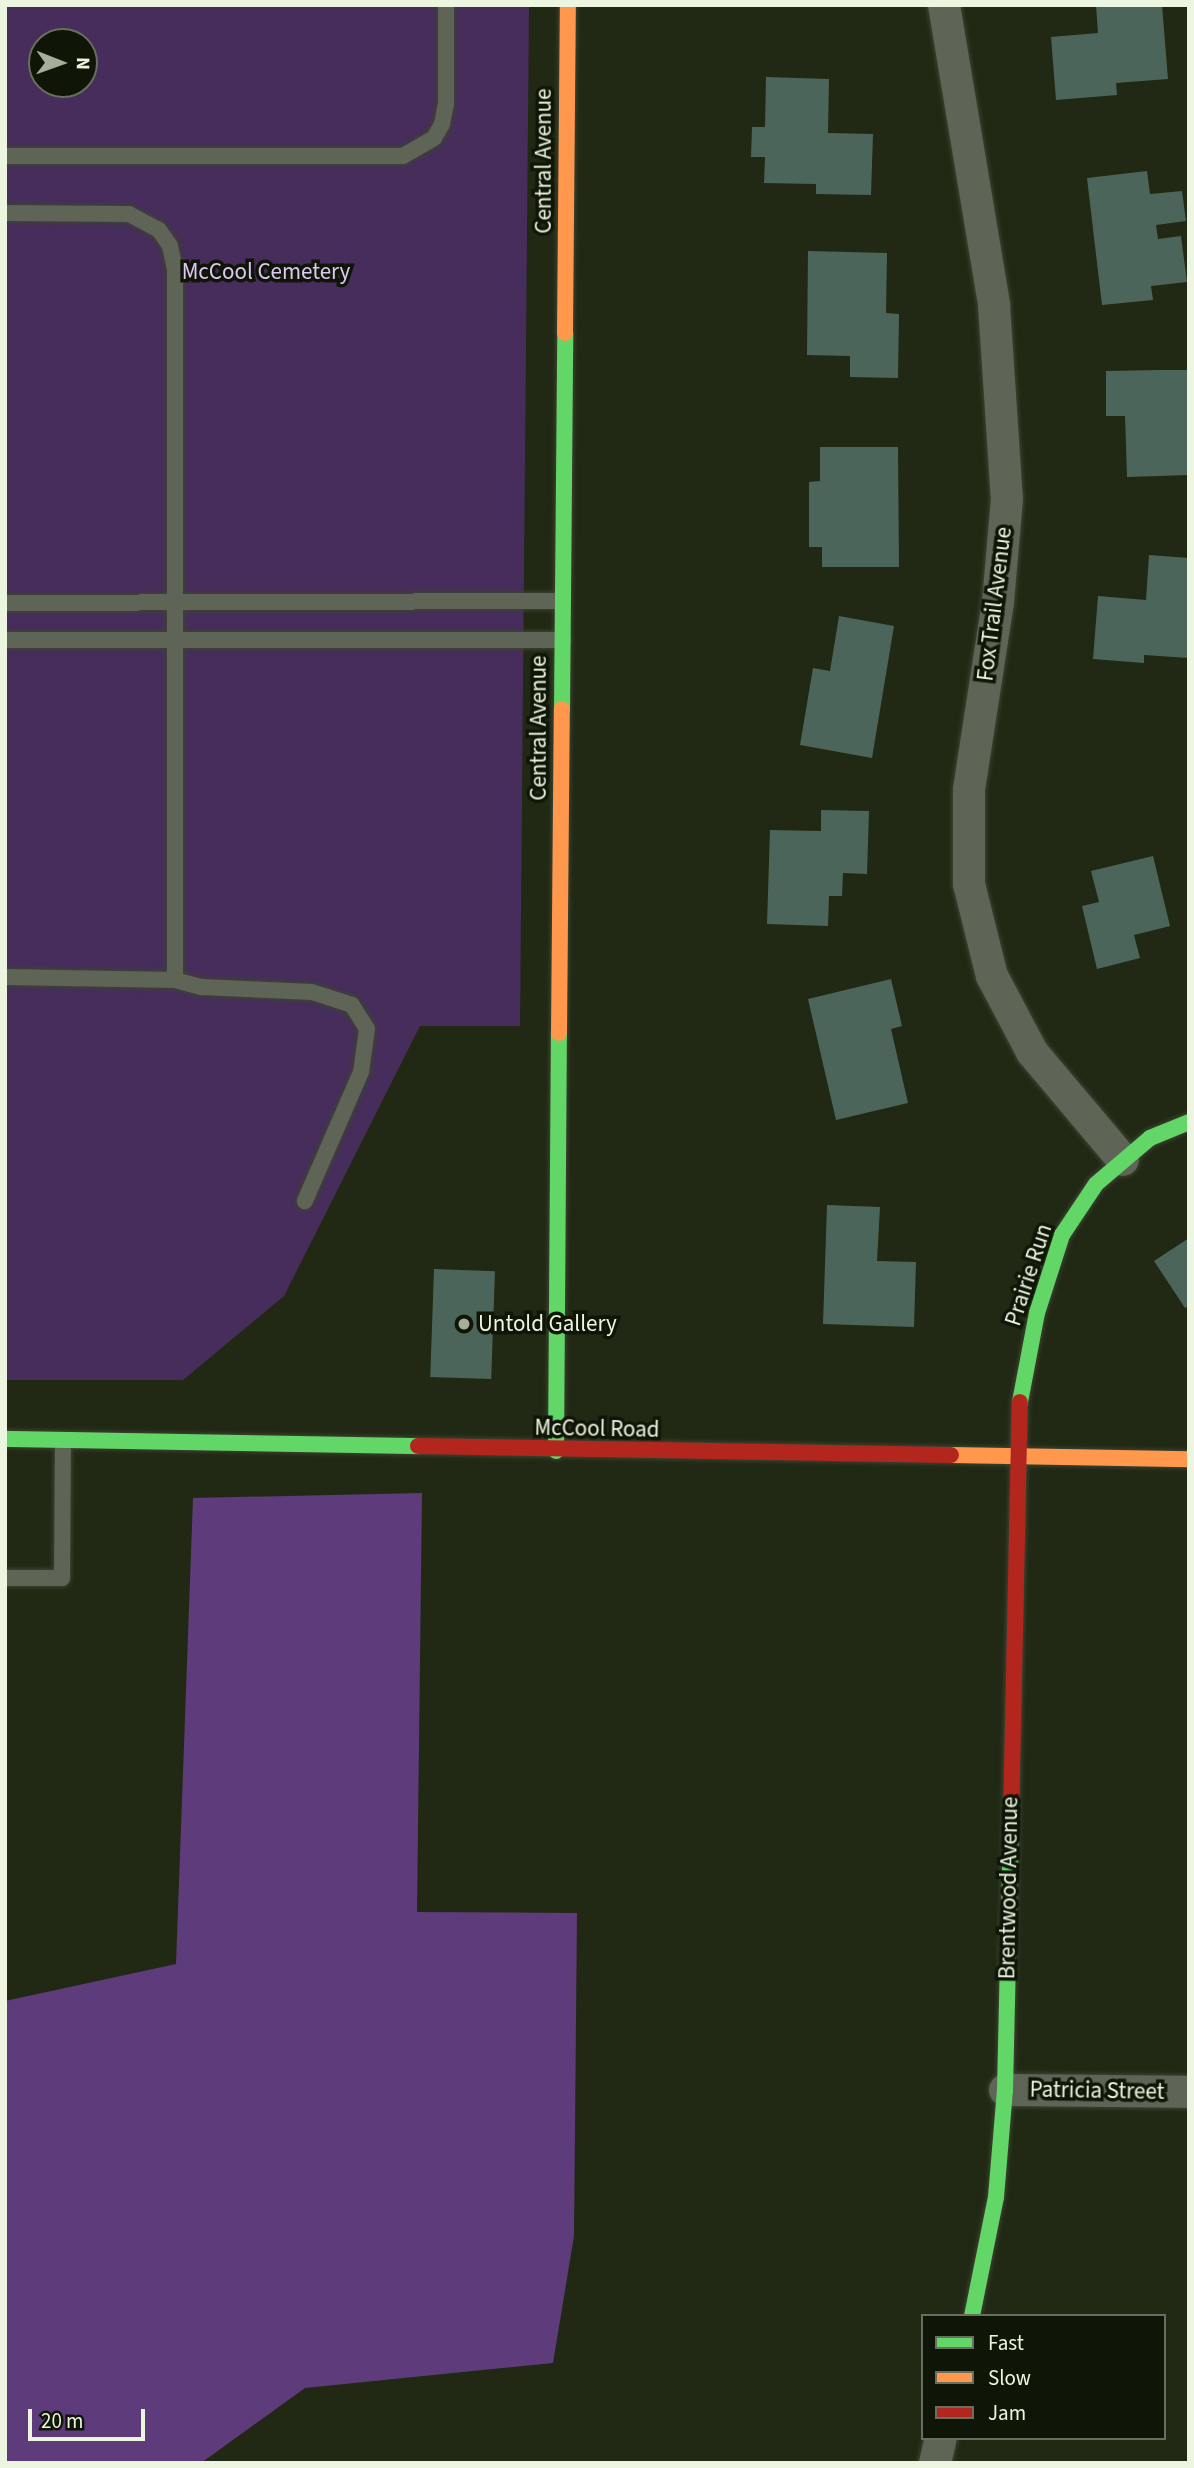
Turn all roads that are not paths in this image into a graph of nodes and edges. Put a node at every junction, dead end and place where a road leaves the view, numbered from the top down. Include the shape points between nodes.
1 (446, 5) edge
2 (568, 5) edge
3 (944, 5) edge
4 (5, 156) edge
5 (5, 213) edge
6 (563, 601) junction
7 (174, 602) junction
8 (5, 603) edge
9 (5, 640) edge
10 (175, 640) junction
11 (563, 640) junction
12 (5, 977) edge
13 (175, 980) junction
14 (1189, 1122) edge
15 (1123, 1160) junction
16 (305, 1201) dead end
17 (5, 1439) edge
18 (62, 1440) junction
19 (556, 1451) junction
20 (1016, 1458) junction
21 (1189, 1459) edge
22 (5, 1578) edge
23 (1005, 2090) junction
24 (1189, 2092) edge
25 (972, 2314) edge
26 (941, 2440) edge
27 (935, 2463) edge

1 - 4 lane via 442,124 434,138 403,156
2 - 6 street, Central Avenue
3 - 15 street, Fox Trail Avenue via 995,305 1007,499 998,602 968,790 970,884 992,976 1032,1052
5 - 7 lane via 129,214 159,230 170,246 175,269
6 - 7 lane
6 - 11 street, Central Avenue
7 - 8 lane
7 - 10 lane
9 - 10 lane
10 - 11 lane
10 - 13 lane
11 - 19 street, Central Avenue
12 - 13 lane
13 - 16 lane via 202,987 312,992 337,997 362,1017 367,1029 361,1072
14 - 15 street, Prairie Run via 1150,1138
15 - 20 street, Prairie Run via 1096,1184 1062,1235 1037,1313 1020,1393
17 - 18 street, McCool Road
18 - 19 street, McCool Road
18 - 22 lane via 62,1578
19 - 20 street, McCool Road
20 - 21 street, McCool Road
20 - 23 street, Brentwood Avenue
23 - 24 street, Patricia Street
23 - 25 street, Brentwood Avenue via 996,2197
26 - 27 street

